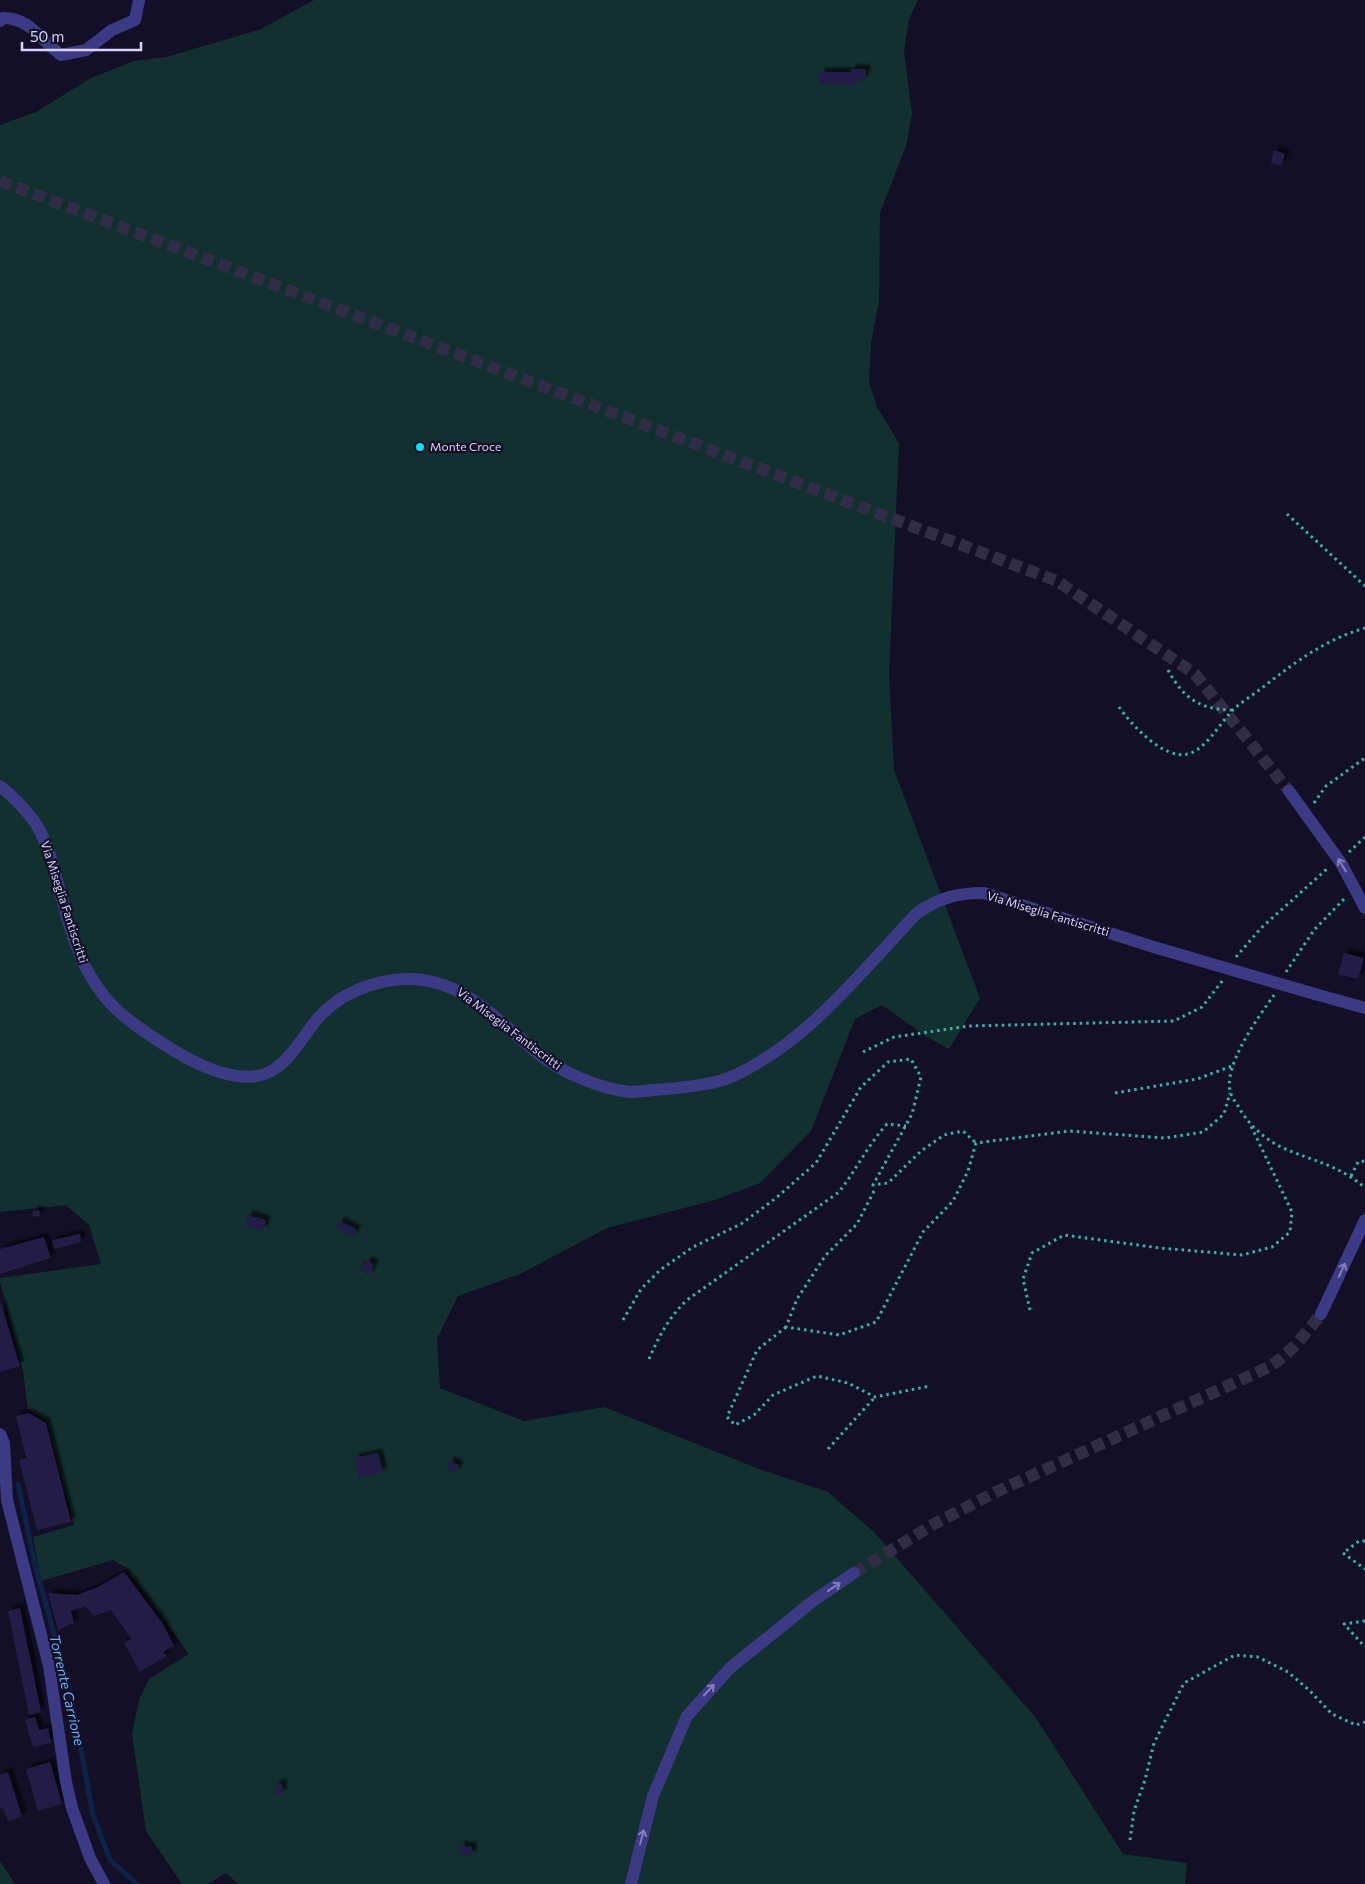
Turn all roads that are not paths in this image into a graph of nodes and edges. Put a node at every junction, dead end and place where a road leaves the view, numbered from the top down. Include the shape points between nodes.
1 (139, 0) edge
2 (0, 21) edge
3 (0, 786) edge
4 (1289, 791) tunnel mouth
5 (1365, 908) edge
6 (1365, 1008) edge
7 (1365, 1220) edge
8 (1321, 1314) tunnel mouth
9 (0, 1434) edge
10 (854, 1573) tunnel mouth
11 (104, 1884) edge
12 (631, 1884) edge

1 - 2 street via 135,20 112,30 86,50 61,55 47,45 33,28 17,18
3 - 6 street, Via Miseglia Fantiscritti, bridge via 35,823 48,850 82,962 110,1005 179,1055 236,1077 259,1076 276,1069 320,1015 342,998 367,987 396,980 422,979 445,984 468,996 542,1057 574,1077 628,1092 728,1079 770,1056 815,1020 917,913 932,903 965,893 984,893 1157,948
5 -> 4 street, bridge via 1341,862
8 -> 7 street
9 - 11 street via 4,1443 7,1500 49,1666 72,1808 90,1858
12 -> 10 street via 654,1796 687,1716 730,1668 813,1601

